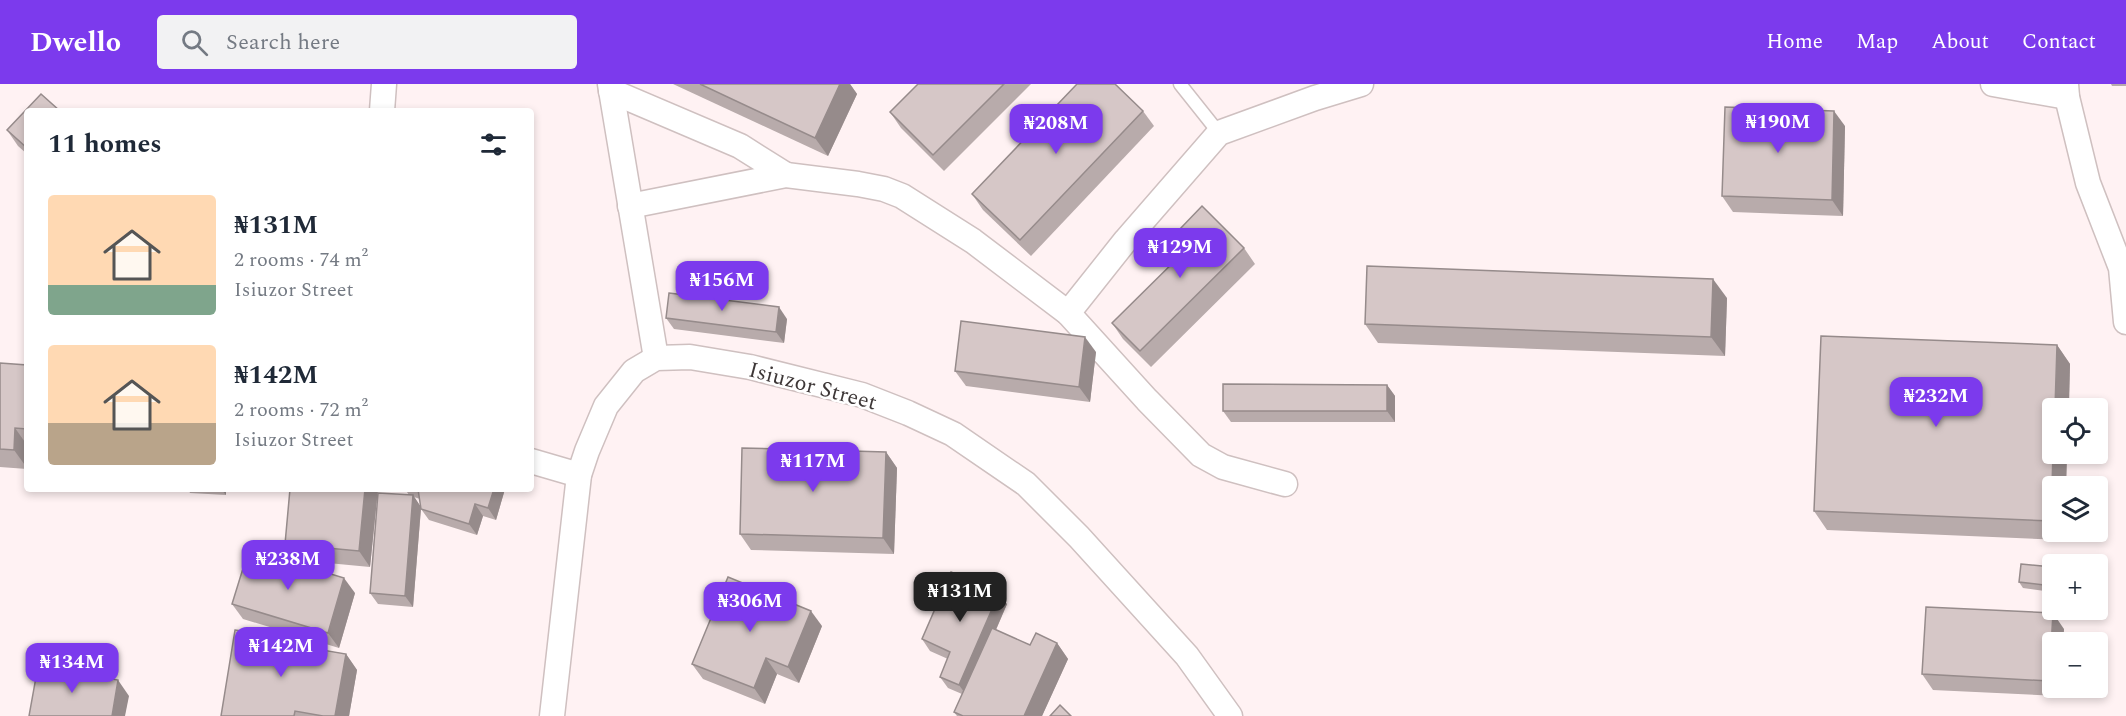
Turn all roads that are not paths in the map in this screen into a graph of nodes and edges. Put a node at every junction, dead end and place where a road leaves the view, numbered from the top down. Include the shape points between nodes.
1 (384, 84) edge
2 (1180, 84) edge
3 (1361, 84) edge
4 (1993, 84) edge
5 (610, 88) edge
6 (2066, 91) edge
7 (382, 108) edge
8 (1219, 133) junction
9 (786, 175) junction
10 (630, 206) junction
11 (2123, 268) edge
12 (1068, 312) junction
13 (2126, 322) edge
14 (656, 358) junction
15 (534, 462) edge
16 (579, 475) junction
17 (1285, 484) dead end
18 (552, 716) edge
19 (1230, 716) edge

1 - 7 street
2 - 8 lane
3 - 8 street
4 - 6 street
5 - 9 street via 740,146
5 - 10 street
6 - 11 street via 2088,183
8 - 12 street
9 - 10 street
9 - 12 street via 858,184 902,196
10 - 14 street
11 - 13 street
12 - 17 street via 1201,455 1223,467
14 - 16 street via 634,371 606,406
14 - 19 street, Isiuzor Street via 690,357 750,367 862,395 953,434 1026,484 1079,537 1187,656
15 - 16 street
16 - 18 street

